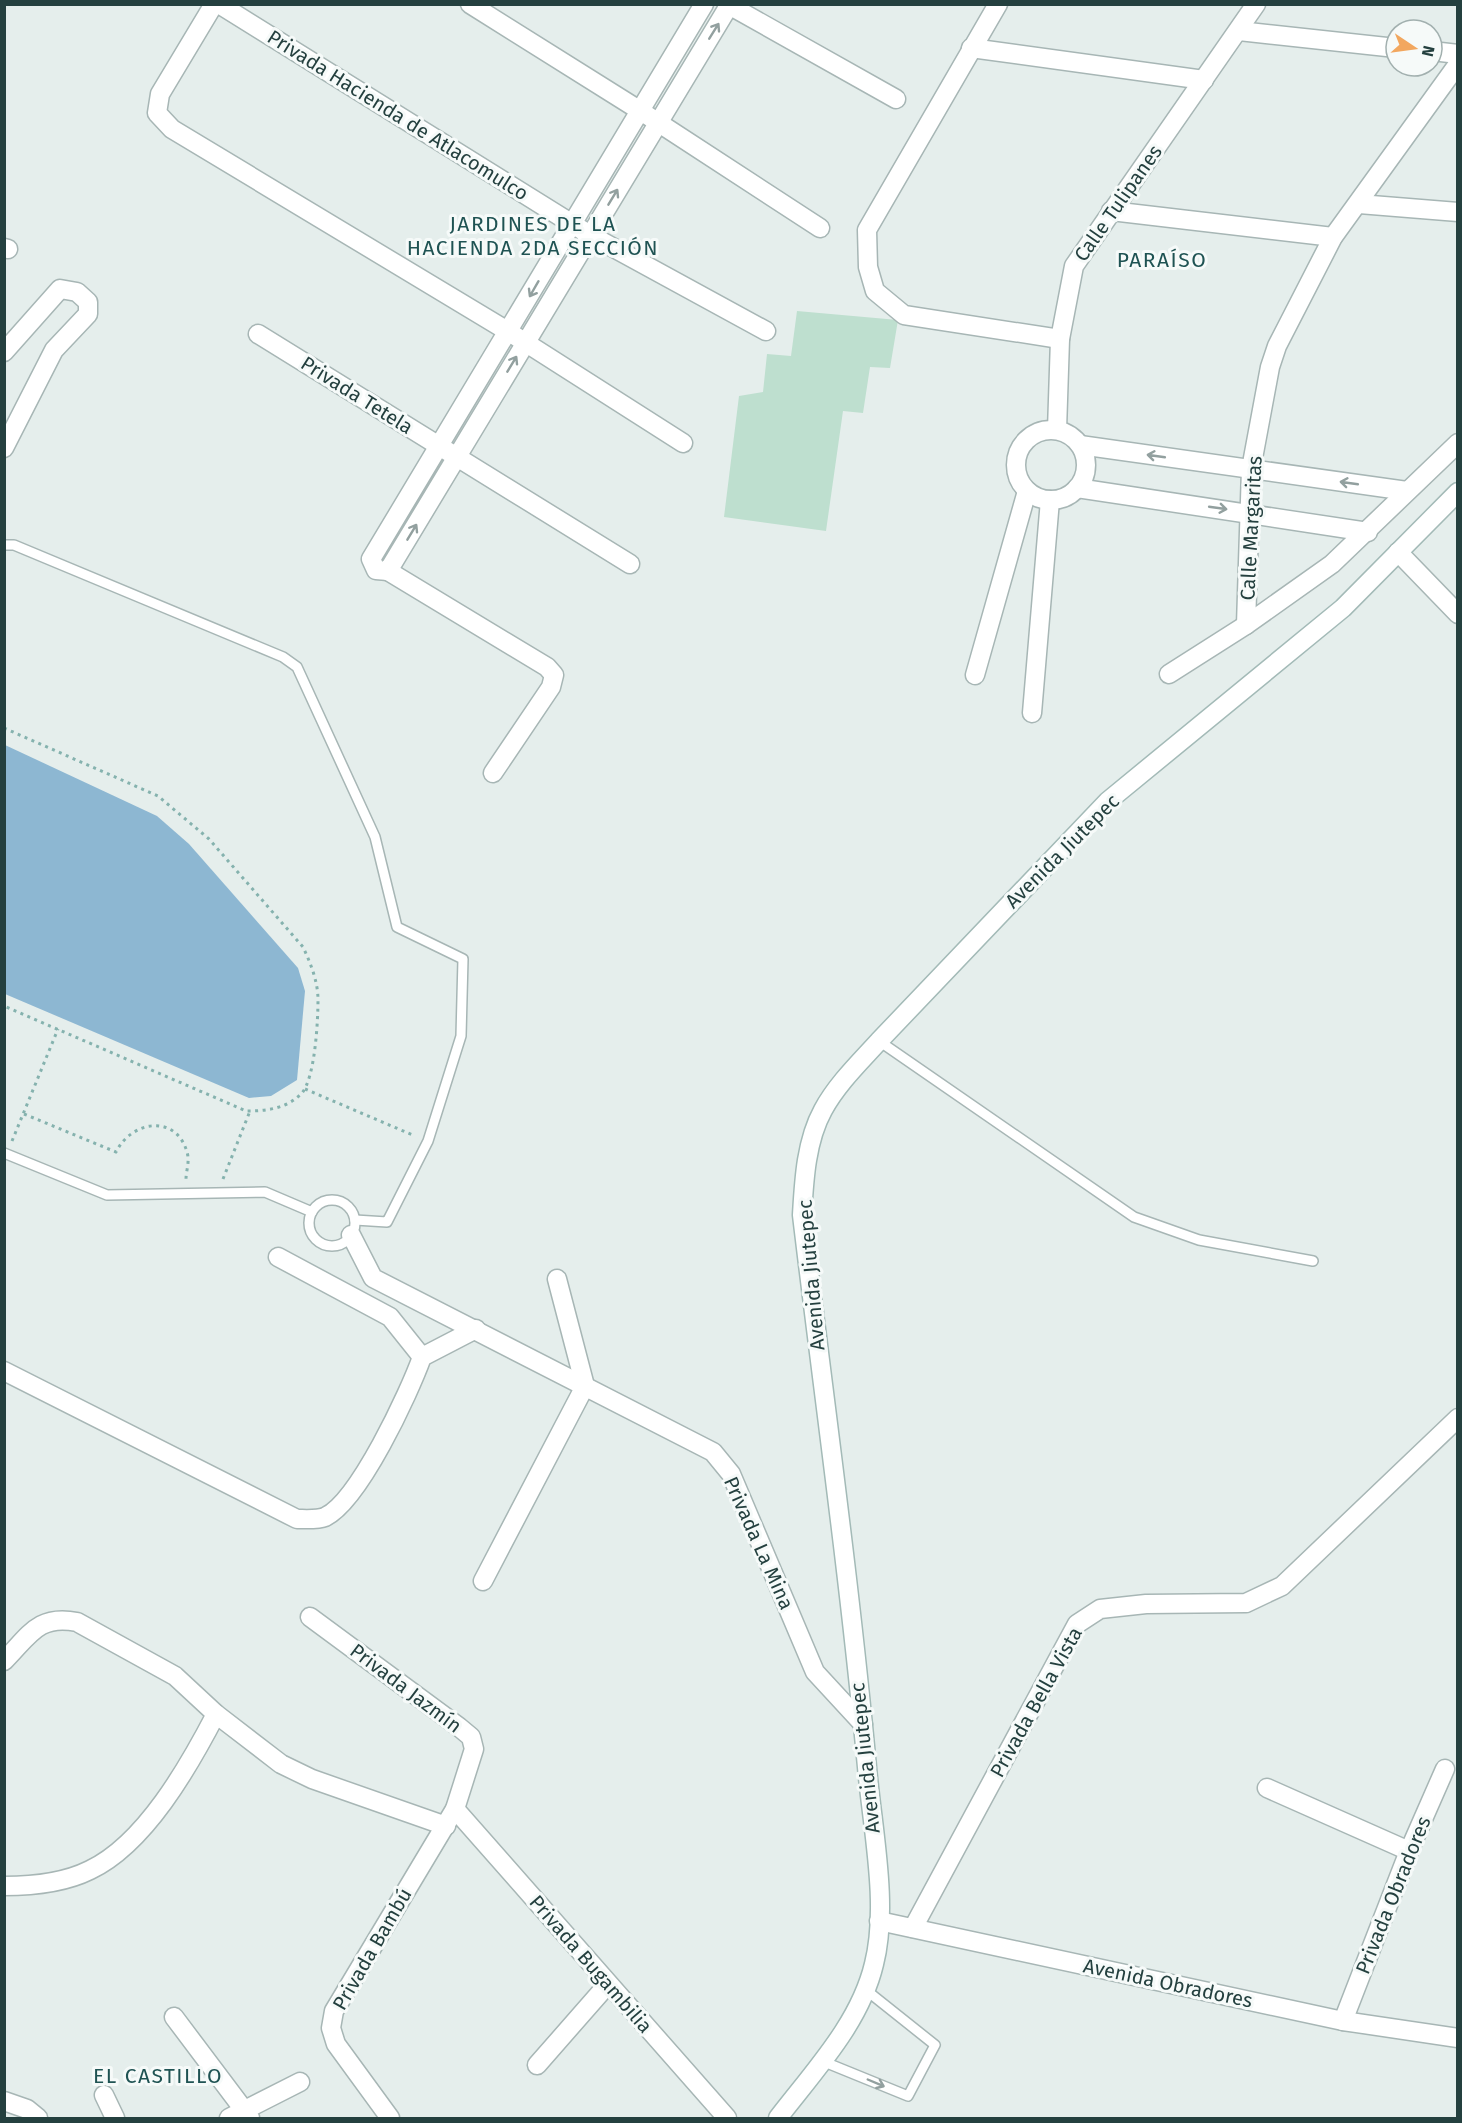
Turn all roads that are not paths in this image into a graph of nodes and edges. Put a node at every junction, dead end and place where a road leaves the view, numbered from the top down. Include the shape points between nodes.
1 (217, 4) edge
2 (470, 4) edge
3 (704, 4) edge
4 (998, 4) edge
5 (1256, 4) edge
6 (729, 5) edge
7 (1239, 31) junction
8 (1384, 47) edge
9 (971, 48) junction
10 (1458, 64) edge
11 (1204, 80) junction
12 (896, 99) dead end
13 (639, 110) junction
14 (658, 122) junction
15 (1359, 204) junction
16 (1112, 211) junction
17 (1458, 212) edge
18 (572, 222) junction
19 (820, 228) dead end
20 (590, 235) junction
21 (1333, 237) junction
22 (766, 331) dead end
23 (509, 332) junction
24 (258, 334) dead end
25 (1060, 339) junction
26 (525, 342) junction
27 (4, 352) edge
28 (1057, 430) junction
29 (1458, 442) edge
30 (683, 443) dead end
31 (1080, 445) junction
32 (440, 447) junction
33 (4, 448) edge
34 (457, 457) junction
35 (1251, 469) junction
36 (1077, 488) junction
37 (1027, 491) junction
38 (1407, 491) junction
39 (1458, 492) edge
40 (1050, 500) junction
41 (1248, 512) junction
42 (1368, 532) junction
43 (4, 545) edge
44 (1398, 552) junction
45 (630, 564) dead end
46 (388, 571) junction
47 (1458, 614) edge
48 (1246, 625) junction
49 (1169, 674) dead end
50 (975, 675) dead end
51 (1032, 713) dead end
52 (493, 773) dead end
53 (879, 1041) junction
54 (6, 1153) edge
55 (312, 1212) junction
56 (353, 1227) junction
57 (278, 1257) dead end
58 (1313, 1261) dead end
59 (557, 1279) dead end
60 (476, 1329) junction
61 (423, 1357) junction
62 (4, 1371) edge
63 (585, 1386) junction
64 (1458, 1418) edge
65 (483, 1581) dead end
66 (310, 1617) dead end
67 (4, 1661) edge
68 (216, 1714) junction
69 (863, 1724) junction
70 (1445, 1769) dead end
71 (1267, 1788) dead end
72 (455, 1809) junction
73 (446, 1826) junction
74 (1409, 1851) junction
75 (4, 1886) edge
76 (879, 1921) junction
77 (913, 1928) junction
78 (608, 1984) junction
79 (866, 1990) junction
80 (174, 2017) dead end
81 (1343, 2021) junction
82 (1458, 2038) edge
83 (822, 2061) junction
84 (537, 2064) dead end
85 (300, 2082) dead end
86 (104, 2095) dead end
87 (4, 2101) edge
88 (248, 2115) edge
89 (38, 2118) edge
90 (115, 2118) edge
91 (229, 2118) edge
92 (390, 2118) edge
93 (727, 2118) edge
94 (778, 2118) edge

1 - 18 street, Privada Hacienda de Atlacomulco
1 - 23 street via 160,94 157,113 172,129
2 - 13 street
3 - 13 street
4 - 9 street
5 - 7 street, Calle Tulipanes
6 - 12 street
14 -> 6 street
7 - 8 street
7 - 11 street, Calle Tulipanes
9 - 11 street
9 - 25 street via 867,230 868,267 875,291 904,315
10 - 15 street
11 - 16 street, Calle Tulipanes
13 - 14 street
13 - 18 street
14 - 19 street
20 -> 14 street
15 - 17 street
15 - 21 street, Calle Margaritas
16 - 21 street
16 - 25 street, Calle Tulipanes via 1074,267
18 - 20 street, Privada Hacienda de Atlacomulco
18 -> 23 street
20 - 22 street, Privada Hacienda de Atlacomulco
20 - 26 street
21 - 35 street, Calle Margaritas via 1277,346
23 - 26 street
23 - 32 street
24 - 32 street, Privada Tetela
25 - 28 street, Calle Tulipanes
26 - 30 street
34 -> 26 street
27 - 33 street via 60,289 77,292 88,302 88,314 54,350
28 - 31 street
28 - 37 street via 1042,430 1029,437 1020,449 1018,479
29 - 38 street
35 -> 31 street
31 - 36 street via 1086,462
32 - 34 street, Privada Tetela
32 - 46 street via 371,559 376,570
34 - 45 street, Privada Tetela
46 -> 34 street
38 -> 35 street
35 - 41 street, Calle Margaritas
36 - 40 street via 1070,495
36 -> 41 street
37 - 40 street
37 - 50 street
38 - 42 street
39 - 44 street, Avenida Jiutepec
40 - 51 street
41 - 42 street
41 - 48 street, Calle Margaritas
42 - 48 street via 1332,564
43 - 56 lane via 14,545 283,657 297,667 375,837 397,927 463,959 460,1036 428,1141 387,1222
44 - 47 street
44 - 53 street, Avenida Jiutepec via 1343,608 1108,801
46 - 52 street via 547,667 554,675 551,687
48 - 49 street
53 - 58 lane via 1134,1218 1199,1240
53 - 69 street, Avenida Jiutepec via 822,1111 805,1167 802,1215
54 - 55 lane via 107,1195 265,1192
55 - 56 lane via 319,1204 334,1200 348,1206
55 - 56 lane via 311,1231 320,1242 340,1244
56 - 60 street, Privada La Mina via 373,1278
57 - 61 street via 390,1317
59 - 63 street
60 - 61 street
60 - 63 street, Privada La Mina
61 - 62 street via 408,1395 354,1490 325,1517 297,1519
63 - 65 street
63 - 69 street, Privada La Mina via 713,1452 731,1474 814,1672
64 - 77 street, Privada Bella Vista via 1282,1586 1246,1603 1100,1608 1077,1624
66 - 72 street, Privada Jazmín via 471,1737 474,1749
67 - 68 street via 43,1622 58,1618 77,1622 175,1676
68 - 73 street via 281,1764 312,1779
68 - 75 street via 188,1768 129,1843 91,1870 59,1882
69 - 76 street, Avenida Jiutepec
70 - 74 street, Privada Obradores
71 - 74 street
72 - 73 street, Privada Bambú
72 - 78 street, Privada Bugambilia
73 - 92 street, Privada Bambú via 332,2019 336,2044
74 - 81 street, Privada Obradores
76 - 77 street, Avenida Obradores
76 - 79 street, Avenida Jiutepec via 875,1962
77 - 81 street, Avenida Obradores
78 - 84 street
78 - 93 street, Privada Bugambilia
79 - 83 street, Avenida Jiutepec
83 -> 79 lane via 908,2096 935,2045
80 - 88 street
81 - 82 street, Avenida Obradores
83 - 94 street, Avenida Jiutepec
85 - 88 street
86 - 90 street
87 - 89 street via 27,2109
88 - 91 street

